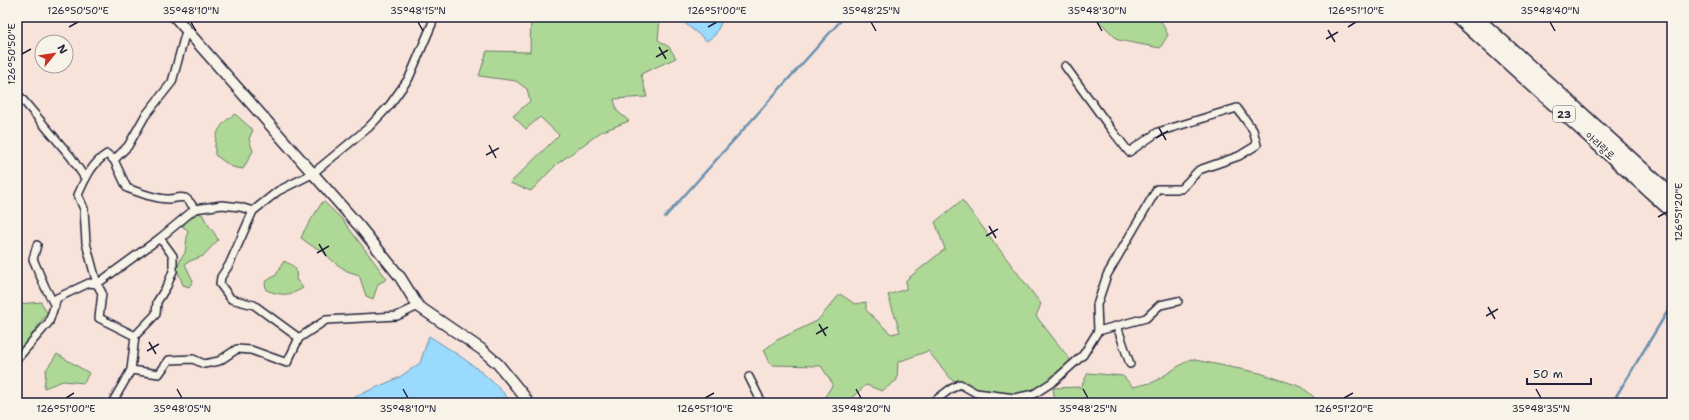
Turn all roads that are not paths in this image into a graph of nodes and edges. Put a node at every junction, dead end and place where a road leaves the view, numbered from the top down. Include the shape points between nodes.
1 (175, 17) edge
2 (433, 17) edge
3 (1458, 17) edge
4 (1474, 17) edge
5 (186, 31) junction
6 (1065, 66) dead end
7 (17, 93) edge
8 (114, 160) junction
9 (312, 174) junction
10 (85, 178) junction
11 (1672, 196) edge
12 (195, 209) junction
13 (1672, 210) edge
14 (254, 211) junction
15 (160, 238) junction
16 (37, 245) dead end
17 (98, 284) junction
18 (1178, 301) dead end
19 (55, 306) junction
20 (418, 306) junction
21 (1117, 326) junction
22 (1098, 331) junction
23 (135, 336) junction
24 (299, 338) junction
25 (17, 359) edge
26 (1130, 364) dead end
27 (131, 370) junction
28 (749, 377) dead end
29 (112, 403) edge
30 (528, 403) edge
31 (762, 403) edge
32 (932, 403) edge

1 - 5 street
2 - 9 street via 409,78 389,106 368,128
3 - 13 highway, 아리랑로 / 23
4 - 11 highway, 아리랑로 / 23
5 - 8 street via 172,82 145,116 128,146
5 - 9 street
6 - 22 street via 1129,152 1158,132 1237,108 1253,130 1257,145 1239,156 1199,170 1181,189 1157,189 1107,275 1097,305
7 - 10 street via 71,157
8 - 10 street via 107,154 99,158
8 - 12 street via 127,188 155,198 184,198
9 - 14 street via 278,191
9 - 20 street via 360,227 400,277
10 - 17 street via 78,195 84,209 86,243
12 - 14 street via 222,205
12 - 15 street
14 - 24 street via 221,277 220,284 231,299 254,305
15 - 17 street
15 - 23 street via 173,256 172,271 167,286 157,302 156,314
16 - 19 street via 33,259
17 - 19 street via 89,283 57,298
17 - 23 street via 102,293 99,318
18 - 21 street via 1160,305 1146,318
19 - 25 street via 50,322
20 - 24 street via 397,316 326,320
20 - 30 street via 481,348 498,364
21 - 22 street
21 - 26 street
22 - 32 street via 1083,355 1054,381 1034,394 1015,398 976,393 960,384
23 - 27 street
24 - 27 street via 287,363 251,350 237,349 219,361 204,364 193,359 169,360 159,374
27 - 29 street
28 - 31 street

